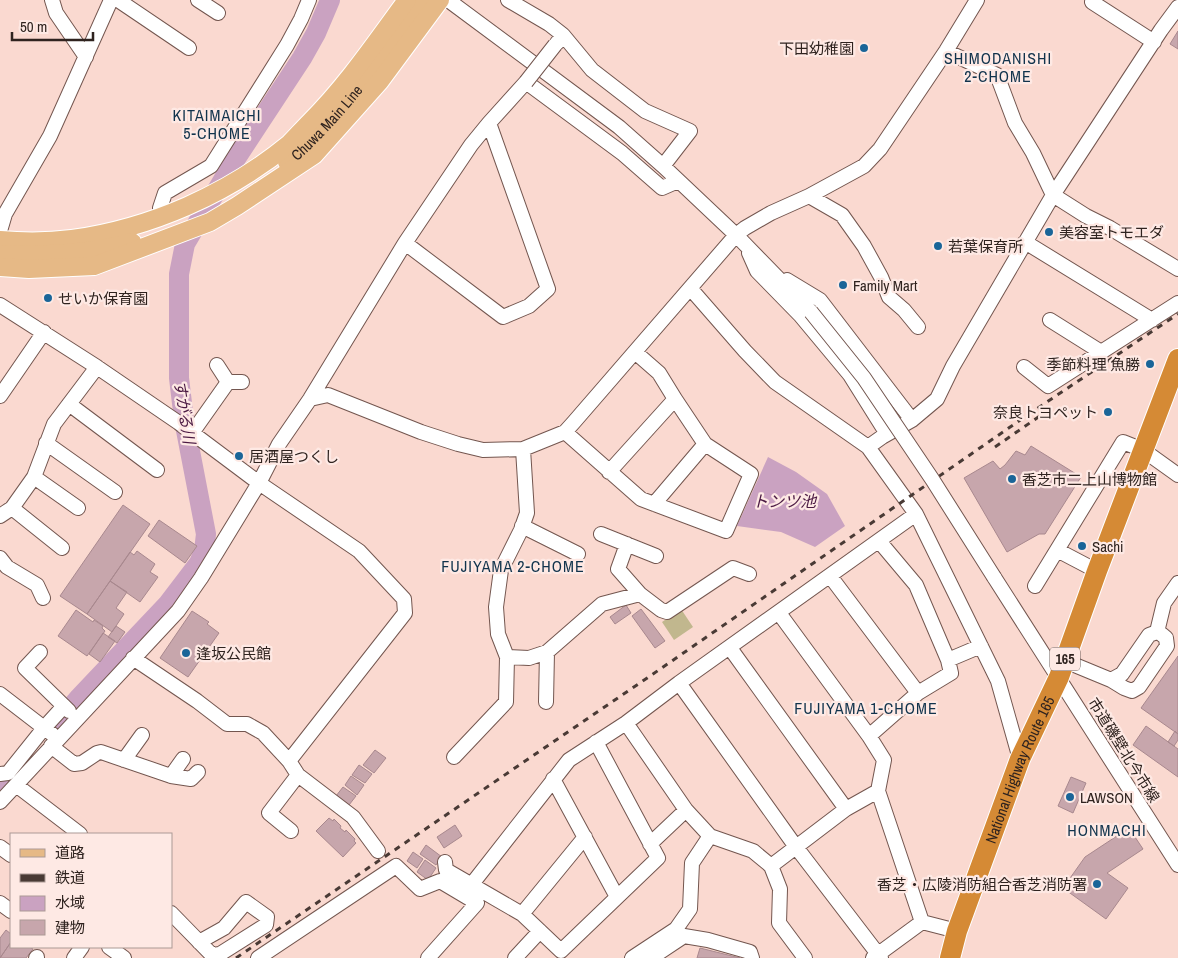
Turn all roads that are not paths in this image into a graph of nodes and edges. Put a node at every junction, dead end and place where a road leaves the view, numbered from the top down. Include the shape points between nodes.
1 (52, 0) edge
2 (111, 0) edge
3 (118, 0) edge
4 (198, 0) edge
5 (309, 0) edge
6 (394, 0) edge
7 (407, 0) edge
8 (423, 0) edge
9 (440, 0) edge
10 (448, 0) edge
11 (508, 0) edge
12 (1093, 0) edge
13 (977, 1) edge
14 (1178, 7) edge
15 (218, 13) dead end
16 (559, 40) junction
17 (1154, 42) junction
18 (189, 48) dead end
19 (946, 51) junction
20 (86, 57) junction
21 (526, 82) junction
22 (489, 123) junction
23 (662, 166) junction
24 (678, 181) junction
25 (1053, 195) junction
26 (809, 196) junction
27 (160, 208) junction
28 (0, 231) edge
29 (736, 235) junction
30 (0, 240) edge
31 (1026, 242) junction
32 (405, 243) junction
33 (746, 245) junction
34 (0, 254) edge
35 (0, 267) edge
36 (769, 269) junction
37 (1178, 269) edge
38 (690, 288) junction
39 (1178, 303) edge
40 (0, 305) edge
41 (1050, 320) dead end
42 (1152, 320) junction
43 (918, 327) dead end
44 (44, 332) junction
45 (635, 352) junction
46 (1101, 352) junction
47 (1178, 359) edge
48 (217, 365) dead end
49 (97, 367) junction
50 (1024, 367) dead end
51 (0, 396) edge
52 (310, 399) junction
53 (675, 399) junction
54 (69, 404) junction
55 (912, 420) junction
56 (192, 432) junction
57 (565, 432) junction
58 (887, 434) junction
59 (46, 443) junction
60 (705, 444) junction
61 (868, 447) junction
62 (523, 449) junction
63 (1143, 450) junction
64 (157, 470) dead end
65 (609, 472) junction
66 (1178, 475) edge
67 (34, 477) junction
68 (259, 483) junction
69 (114, 492) dead end
70 (654, 504) junction
71 (12, 508) junction
72 (78, 508) dead end
73 (916, 514) junction
74 (0, 516) edge
75 (522, 526) junction
76 (601, 534) dead end
77 (879, 541) junction
78 (627, 544) junction
79 (62, 548) dead end
80 (1057, 550) junction
81 (578, 554) dead end
82 (656, 556) dead end
83 (0, 558) edge
84 (1097, 571) junction
85 (749, 574) dead end
86 (830, 576) junction
87 (1178, 584) edge
88 (1035, 586) dead end
89 (640, 594) junction
90 (43, 598) dead end
91 (779, 613) junction
92 (1156, 632) junction
93 (980, 646) junction
94 (730, 648) junction
95 (40, 652) dead end
96 (547, 652) junction
97 (507, 657) junction
98 (133, 658) junction
99 (948, 660) junction
100 (1062, 669) junction
101 (1111, 680) junction
102 (680, 683) junction
103 (918, 693) junction
104 (0, 694) edge
105 (546, 702) dead end
106 (70, 712) junction
107 (626, 723) junction
108 (142, 735) dead end
109 (51, 736) junction
110 (869, 736) junction
111 (596, 742) junction
112 (454, 756) dead end
113 (124, 760) junction
114 (182, 760) dead end
115 (1020, 760) junction
116 (289, 761) junction
117 (198, 772) dead end
118 (298, 775) junction
119 (171, 776) junction
120 (553, 779) junction
121 (6, 781) edge
122 (878, 791) junction
123 (0, 802) edge
124 (846, 809) junction
125 (686, 810) junction
126 (291, 830) dead end
127 (79, 833) edge
128 (710, 836) junction
129 (585, 837) junction
130 (650, 844) junction
131 (796, 847) junction
132 (378, 851) dead end
133 (445, 862) dead end
134 (1178, 865) edge
135 (771, 866) junction
136 (472, 884) junction
137 (617, 896) junction
138 (172, 914) edge
139 (522, 914) junction
140 (922, 922) junction
141 (540, 931) junction
142 (957, 931) junction
143 (200, 942) junction
144 (110, 948) edge
145 (878, 957) edge
146 (124, 958) edge
147 (258, 958) edge
148 (428, 958) edge
149 (515, 958) edge
150 (632, 958) edge
151 (651, 958) edge
152 (752, 958) edge
153 (805, 958) edge
154 (950, 958) edge

1 - 20 street via 56,13
2 - 20 street
3 - 18 street
4 - 15 street
5 - 27 street via 287,45 211,166 165,193
6 - 27 main road via 371,35 312,106 265,151 229,178
7 - 30 main road, Chuwa Main Line via 328,104 290,143 208,198 117,230 71,239
8 - 34 main road, Chuwa Main Line via 337,113 296,155 213,211 160,234 121,245 74,253
9 - 35 main road via 380,81 314,155 237,206 210,222 94,266 29,270
10 - 23 street via 619,127
11 - 16 street via 549,24
12 - 17 street
13 - 19 street
14 - 17 street
16 - 21 street, bridge
16 - 23 street via 645,111 690,131
17 - 25 street
19 - 25 street via 997,75 1016,123
19 - 26 street via 880,149 864,166
20 - 28 street via 50,136 5,214
21 - 22 street
21 - 24 street via 622,153 662,188
22 - 32 street
22 - 32 street via 548,289 529,306 503,317
23 - 24 street
24 - 29 street
25 - 31 street
25 - 37 street
26 - 29 street via 771,213
26 - 43 street via 842,215 864,246 888,297
27 - 28 main road via 108,224 48,232
29 - 33 street
29 - 38 street
31 - 42 street
31 - 55 street via 937,399
32 - 52 street
33 - 36 street
33 - 58 street via 757,271 800,315 850,375
36 - 55 street via 820,300
36 - 100 street, 市道磯壁北今市線, bridge via 811,312 864,378 994,577
38 - 45 street
38 - 61 street via 775,382
39 - 42 street
40 - 44 street
41 - 46 street
42 - 46 street
44 - 49 street
44 - 51 street
45 - 53 street via 660,373
45 - 57 street
46 - 50 street via 1048,386
47 - 63 highway, National Highway Route 165 / 165
48 - 56 street via 235,382
49 - 54 street
49 - 56 street
52 - 62 street via 328,395 421,432 483,450
52 - 68 street via 279,444
53 - 60 street
53 - 65 street
54 - 59 street via 54,424
54 - 64 street
55 - 58 street
56 - 68 street
57 - 62 street
57 - 65 street
58 - 61 street
59 - 67 street
59 - 69 street
60 - 70 street
60 - 70 street via 751,474 726,531
61 - 73 street
62 - 75 street via 527,513
63 - 66 street
63 - 80 street via 1124,442
63 - 84 highway, National Highway Route 165 / 165
65 - 70 street via 641,499
67 - 71 street
67 - 72 street
68 - 98 street via 178,610
68 - 116 street via 358,551 404,598 405,613
71 - 74 street
71 - 79 street
73 - 77 street
73 - 93 street
75 - 81 street
75 - 97 street via 501,570 496,607 498,634
76 - 78 street
77 - 86 street
77 - 99 street via 916,585
78 - 82 street
78 - 89 street via 618,568
80 - 84 street
80 - 88 street
83 - 90 street via 7,567 36,585
84 - 100 highway, National Highway Route 165 / 165
85 - 89 street via 734,568 667,612
86 - 91 street
86 - 103 street
87 - 92 street via 1164,604
89 - 96 street via 602,604
91 - 94 street
91 - 110 street
92 - 101 street via 1149,635 1122,674
92 - 101 street via 1166,638 1167,646 1139,687 1132,691
93 - 99 street
93 - 115 street via 998,681
94 - 102 street
94 - 124 street
95 - 106 street via 25,668
96 - 97 street via 529,658
96 - 105 street
97 - 112 street via 506,702
98 - 106 street
98 - 116 street via 227,724 247,724 264,732
99 - 103 street via 951,673
100 - 101 street
100 - 115 highway, National Highway Route 165 / 165
100 - 134 street, 市道磯壁北今市線
102 - 107 street
102 - 131 street
103 - 110 street
104 - 109 street
106 - 109 street
107 - 111 street
107 - 125 street
108 - 113 street
109 - 113 street via 74,764 102,752
109 - 121 street
109 - 121 street via 8,773
110 - 122 street via 884,760
111 - 120 street via 568,760
111 - 130 street
113 - 119 street
114 - 119 street
115 - 142 highway, National Highway Route 165 / 165
116 - 118 street
117 - 119 street via 191,779
118 - 126 street via 269,813
118 - 132 street via 353,816
120 - 129 street
120 - 136 street
121 - 123 street
121 - 127 street
122 - 124 street
122 - 140 street
124 - 131 street
125 - 128 street
125 - 130 street
128 - 135 street via 753,851
128 - 150 street via 692,863 690,909 676,929
129 - 137 street
129 - 139 street
130 - 137 street via 658,858
131 - 135 street
131 - 145 street
133 - 136 street via 446,870
135 - 153 street via 780,889 780,923
136 - 139 street
137 - 141 street via 561,951
138 - 143 street
139 - 141 street
140 - 142 street
140 - 145 street
141 - 149 street
142 - 154 highway, National Highway Route 165 / 165
143 - 143 street via 224,928 246,902 267,916 266,925 220,954 212,955
144 - 146 street
147 - 148 street via 396,866 420,889 440,880 477,903
151 - 152 street via 684,936 750,952

